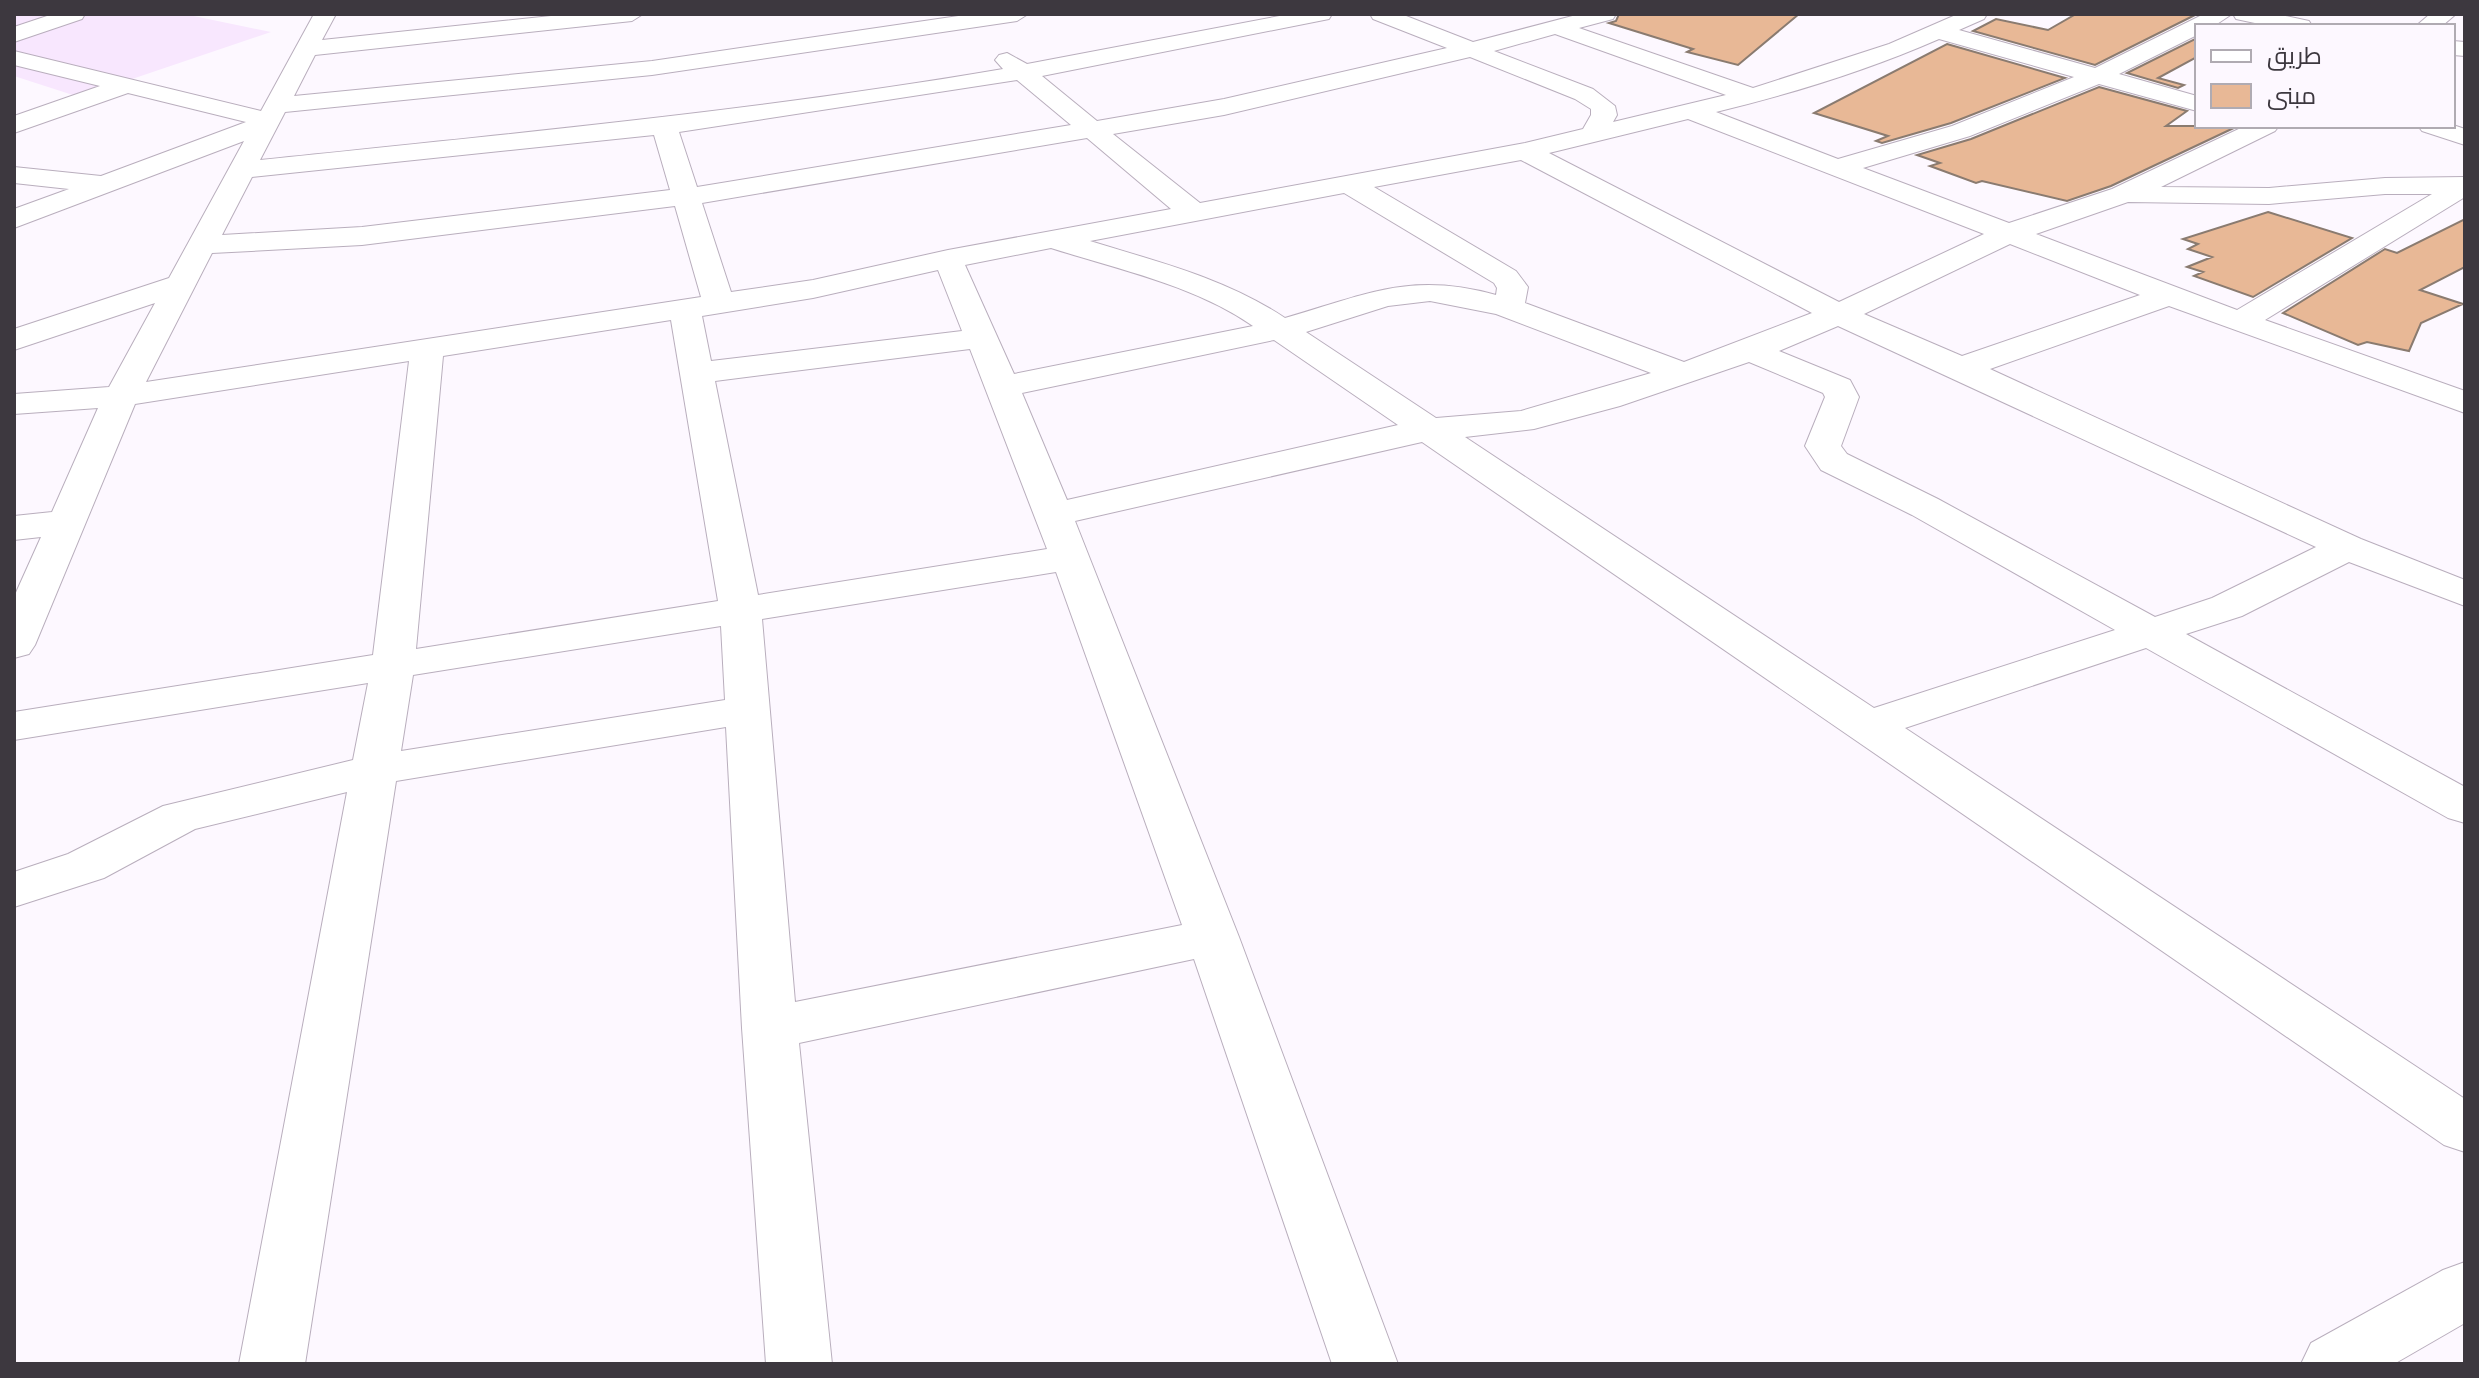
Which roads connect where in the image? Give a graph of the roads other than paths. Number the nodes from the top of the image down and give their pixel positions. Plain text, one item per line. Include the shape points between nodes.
1 (74, 14) edge
2 (632, 14) edge
3 (1017, 14) edge
4 (1321, 14) edge
5 (1381, 14) edge
6 (1605, 14) edge
7 (1976, 14) edge
8 (2221, 14) edge
9 (2244, 14) edge
10 (327, 15) edge
11 (1286, 17) edge
12 (957, 19) edge
13 (2201, 24) edge
14 (2292, 24) edge
15 (1556, 27) junction
16 (2195, 27) edge
17 (1941, 32) junction
18 (14, 35) edge
19 (307, 49) junction
20 (1472, 49) junction
21 (14, 58) edge
22 (640, 69) junction
23 (1022, 72) junction
24 (2095, 77) junction
25 (127, 85) junction
26 (1753, 96) junction
27 (862, 99) junction
28 (2195, 103) edge
29 (1692, 112) junction
30 (271, 116) junction
31 (880, 119) dead end
32 (14, 125) edge
33 (657, 127) junction
34 (2262, 128) edge
35 (2437, 128) edge
36 (1092, 130) junction
37 (1593, 134) junction
38 (2465, 137) edge
39 (899, 139) dead end
40 (14, 140) edge
41 (1525, 151) junction
42 (918, 160) junction
43 (1838, 167) junction
44 (242, 170) junction
45 (14, 175) edge
46 (46, 178) junction
47 (105, 185) junction
48 (1350, 185) junction
49 (2465, 185) edge
50 (2122, 195) junction
51 (686, 197) junction
52 (1194, 213) junction
53 (14, 219) edge
54 (2009, 233) junction
55 (1052, 239) junction
56 (202, 245) junction
57 (948, 259) junction
58 (181, 284) junction
59 (2172, 294) junction
60 (702, 306) junction
61 (1508, 309) junction
62 (1838, 314) junction
63 (2240, 322) junction
64 (1281, 328) junction
65 (982, 338) junction
66 (14, 340) edge
67 (427, 350) junction
68 (1750, 351) junction
69 (1961, 368) junction
70 (697, 373) junction
71 (1681, 373) junction
72 (2465, 382) edge
73 (2413, 385) junction
74 (1002, 387) junction
75 (121, 396) junction
76 (2465, 403) edge
77 (14, 404) edge
78 (1430, 429) junction
79 (67, 522) junction
80 (14, 528) edge
81 (1064, 535) junction
82 (2347, 547) junction
83 (2465, 594) edge
84 (741, 612) junction
85 (2146, 631) junction
86 (14, 645) edge
87 (393, 665) junction
88 (748, 710) junction
89 (1868, 725) junction
90 (14, 726) edge
91 (375, 770) junction
92 (2465, 807) edge
93 (14, 890) edge
94 (1213, 937) junction
95 (770, 1028) junction
96 (2442, 1100) edge
97 (2465, 1129) edge
98 (2465, 1290) edge
99 (272, 1364) edge
100 (799, 1364) edge
101 (1365, 1364) edge
102 (2334, 1364) edge

1 - 18 street
2 - 19 street
3 - 12 street
4 - 11 street
5 - 20 street
6 - 15 street
7 - 17 street
8 - 13 street
9 - 14 street
10 - 19 street
11 - 23 street via 1151,51
12 - 22 street
12 - 23 street
15 - 20 street
15 - 26 street
16 - 24 street
17 - 24 street
17 - 26 street
19 - 30 street
20 - 36 street via 1224,107
20 - 37 street via 1567,85 1603,106
21 - 25 street
22 - 30 street
22 - 33 street
23 - 27 street
23 - 36 street
24 - 28 street
24 - 43 street via 1961,131
25 - 30 street
25 - 32 street
26 - 29 street
27 - 31 street
27 - 33 street
29 - 37 street
29 - 43 street
30 - 44 street
30 - 47 street
33 - 44 street
33 - 51 street
34 - 50 street
35 - 38 street
36 - 42 street
36 - 52 street
37 - 41 street
39 - 42 street
40 - 46 street
41 - 48 street
41 - 62 street
42 - 51 street
43 - 54 street
44 - 56 street
45 - 46 street
46 - 47 street
47 - 53 street
48 - 52 street
48 - 61 street via 1505,277 1513,287
49 - 50 street via 2269,196
49 - 63 street
50 - 54 street
51 - 56 street via 362,236
51 - 60 street
52 - 55 street
54 - 59 street
54 - 62 street
55 - 57 street
55 - 64 street via 1196,283
56 - 58 street
57 - 60 street via 813,289
57 - 65 street
58 - 66 street
58 - 75 street
59 - 63 street
59 - 69 street
60 - 67 street
60 - 70 street
61 - 64 street via 1450,294 1399,295
61 - 71 street
62 - 68 street
62 - 69 street
63 - 73 street
64 - 74 street
64 - 78 street
65 - 70 street
65 - 74 street
67 - 75 street
67 - 87 street
68 - 71 street
68 - 85 street via 1838,387 1842,397 1823,446 1834,462
69 - 82 street
70 - 84 street
71 - 78 street via 1522,422
72 - 73 street
73 - 76 street
74 - 81 street
75 - 77 street
75 - 79 street
78 - 81 street
78 - 89 street
79 - 80 street
79 - 86 street
81 - 84 street
81 - 94 street
82 - 83 street
82 - 85 street via 2227,607
84 - 87 street
84 - 88 street
85 - 89 street
85 - 92 street
87 - 90 street
87 - 91 street
88 - 91 street
88 - 95 street
89 - 96 street
91 - 93 street via 180,817 86,866
91 - 99 street
94 - 95 street
94 - 101 street
95 - 100 street
96 - 97 street
98 - 102 street

